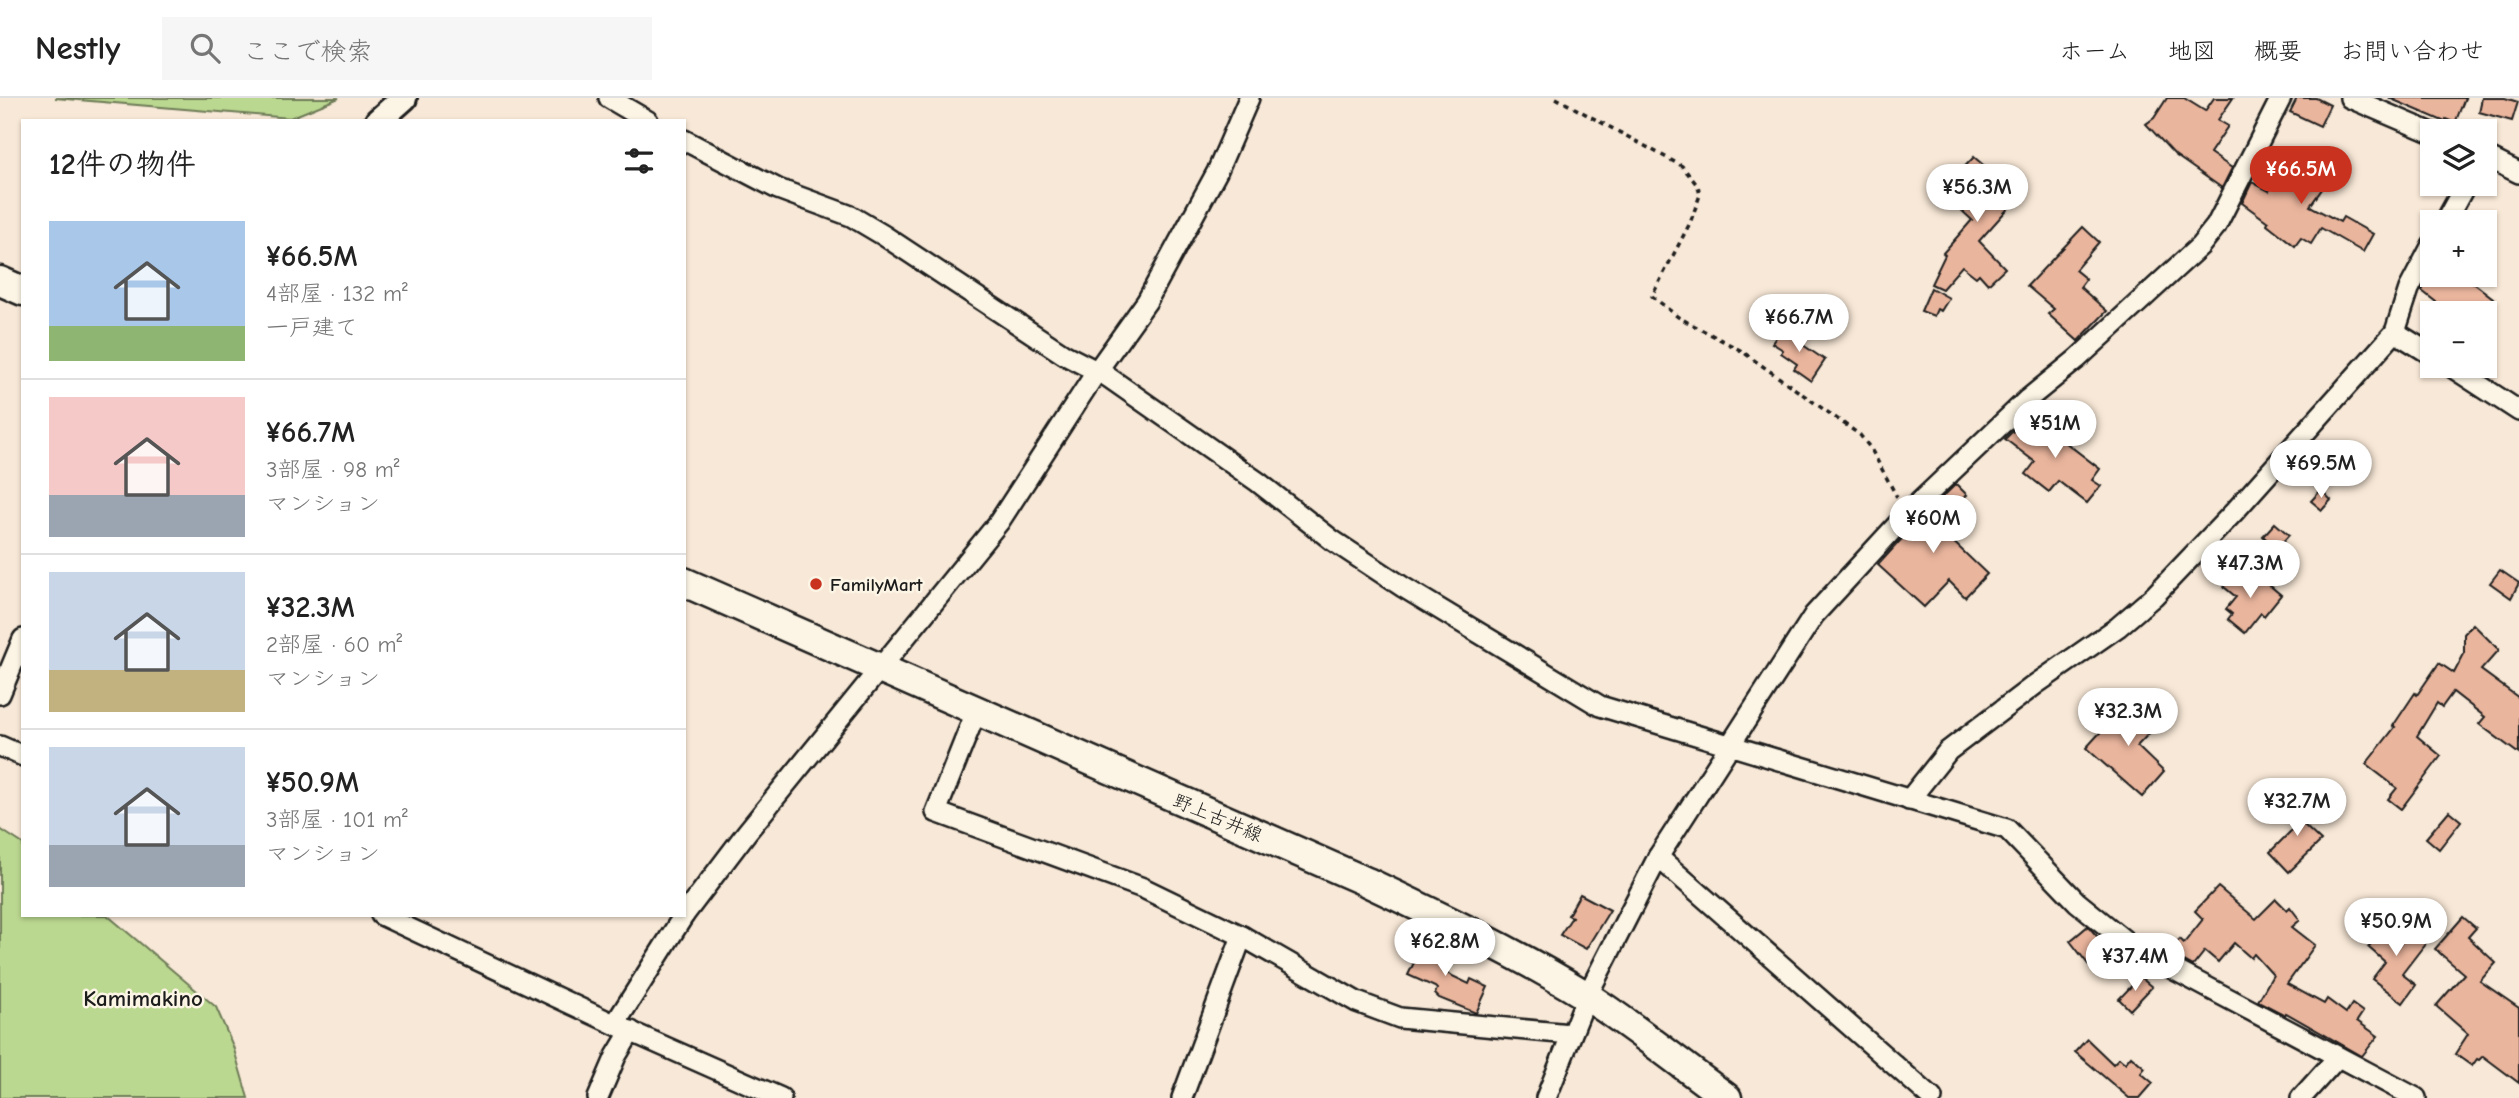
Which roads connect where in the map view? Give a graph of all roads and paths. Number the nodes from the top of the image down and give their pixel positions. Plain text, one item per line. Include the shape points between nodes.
1 (404, 98) edge
2 (609, 98) edge
3 (1249, 98) edge
4 (1556, 98) edge
5 (2281, 98) edge
6 (2350, 98) edge
7 (379, 119) edge
8 (645, 119) edge
9 (2420, 128) edge
10 (686, 141) edge
11 (2497, 162) edge
12 (2519, 173) edge
13 (2420, 268) edge
14 (0, 281) edge
15 (21, 289) edge
16 (2395, 331) junction
17 (2420, 347) edge
18 (1097, 371) junction
19 (2468, 378) edge
20 (2519, 411) edge
21 (1909, 512) junction
22 (686, 583) edge
23 (21, 644) edge
24 (880, 669) junction
25 (0, 694) edge
26 (976, 712) junction
27 (0, 746) edge
28 (1730, 746) junction
29 (21, 755) edge
30 (1909, 800) junction
31 (1658, 857) junction
32 (686, 912) edge
33 (385, 917) edge
34 (683, 917) edge
35 (1242, 936) junction
36 (1587, 996) junction
37 (623, 1028) junction
38 (1570, 1034) junction
39 (2337, 1058) junction
40 (598, 1098) edge
41 (781, 1098) edge
42 (1182, 1098) edge
43 (1546, 1098) edge
44 (1727, 1098) edge
45 (1932, 1098) edge
46 (2301, 1098) edge
47 (2416, 1098) edge

1 - 7 street
2 - 8 street
3 - 18 street via 1217,172 1147,301
4 - 21 path via 1682,166 1698,186 1700,195 1690,223 1652,296 1678,317 1740,350 1860,435
5 - 21 street via 2216,226 2200,246
6 - 9 street
10 - 18 street via 778,189 851,216 1065,355
11 - 12 street
13 - 16 street
14 - 15 main road
16 - 17 street
16 - 30 street via 2154,596 1948,751
18 - 24 street via 999,522
18 - 28 street via 1258,482 1332,540 1516,657 1600,706
19 - 20 street
21 - 28 street via 1814,614
22 - 24 main road, 野上古井線
23 - 25 street
24 - 26 main road, 野上古井線
24 - 32 street
26 - 35 street via 936,812 1143,888
26 - 36 main road, 野上古井線 via 1367,881
27 - 29 street
28 - 30 street
28 - 31 street
30 - 39 street via 2007,829 2077,902 2135,949
31 - 36 street
31 - 45 street
33 - 37 street
34 - 37 street
35 - 38 street via 1357,1002 1400,1018
35 - 42 street
36 - 38 street
36 - 44 main road, 野上古井線
37 - 40 street via 617,1056
37 - 41 street
38 - 43 street
39 - 46 street
39 - 47 street

